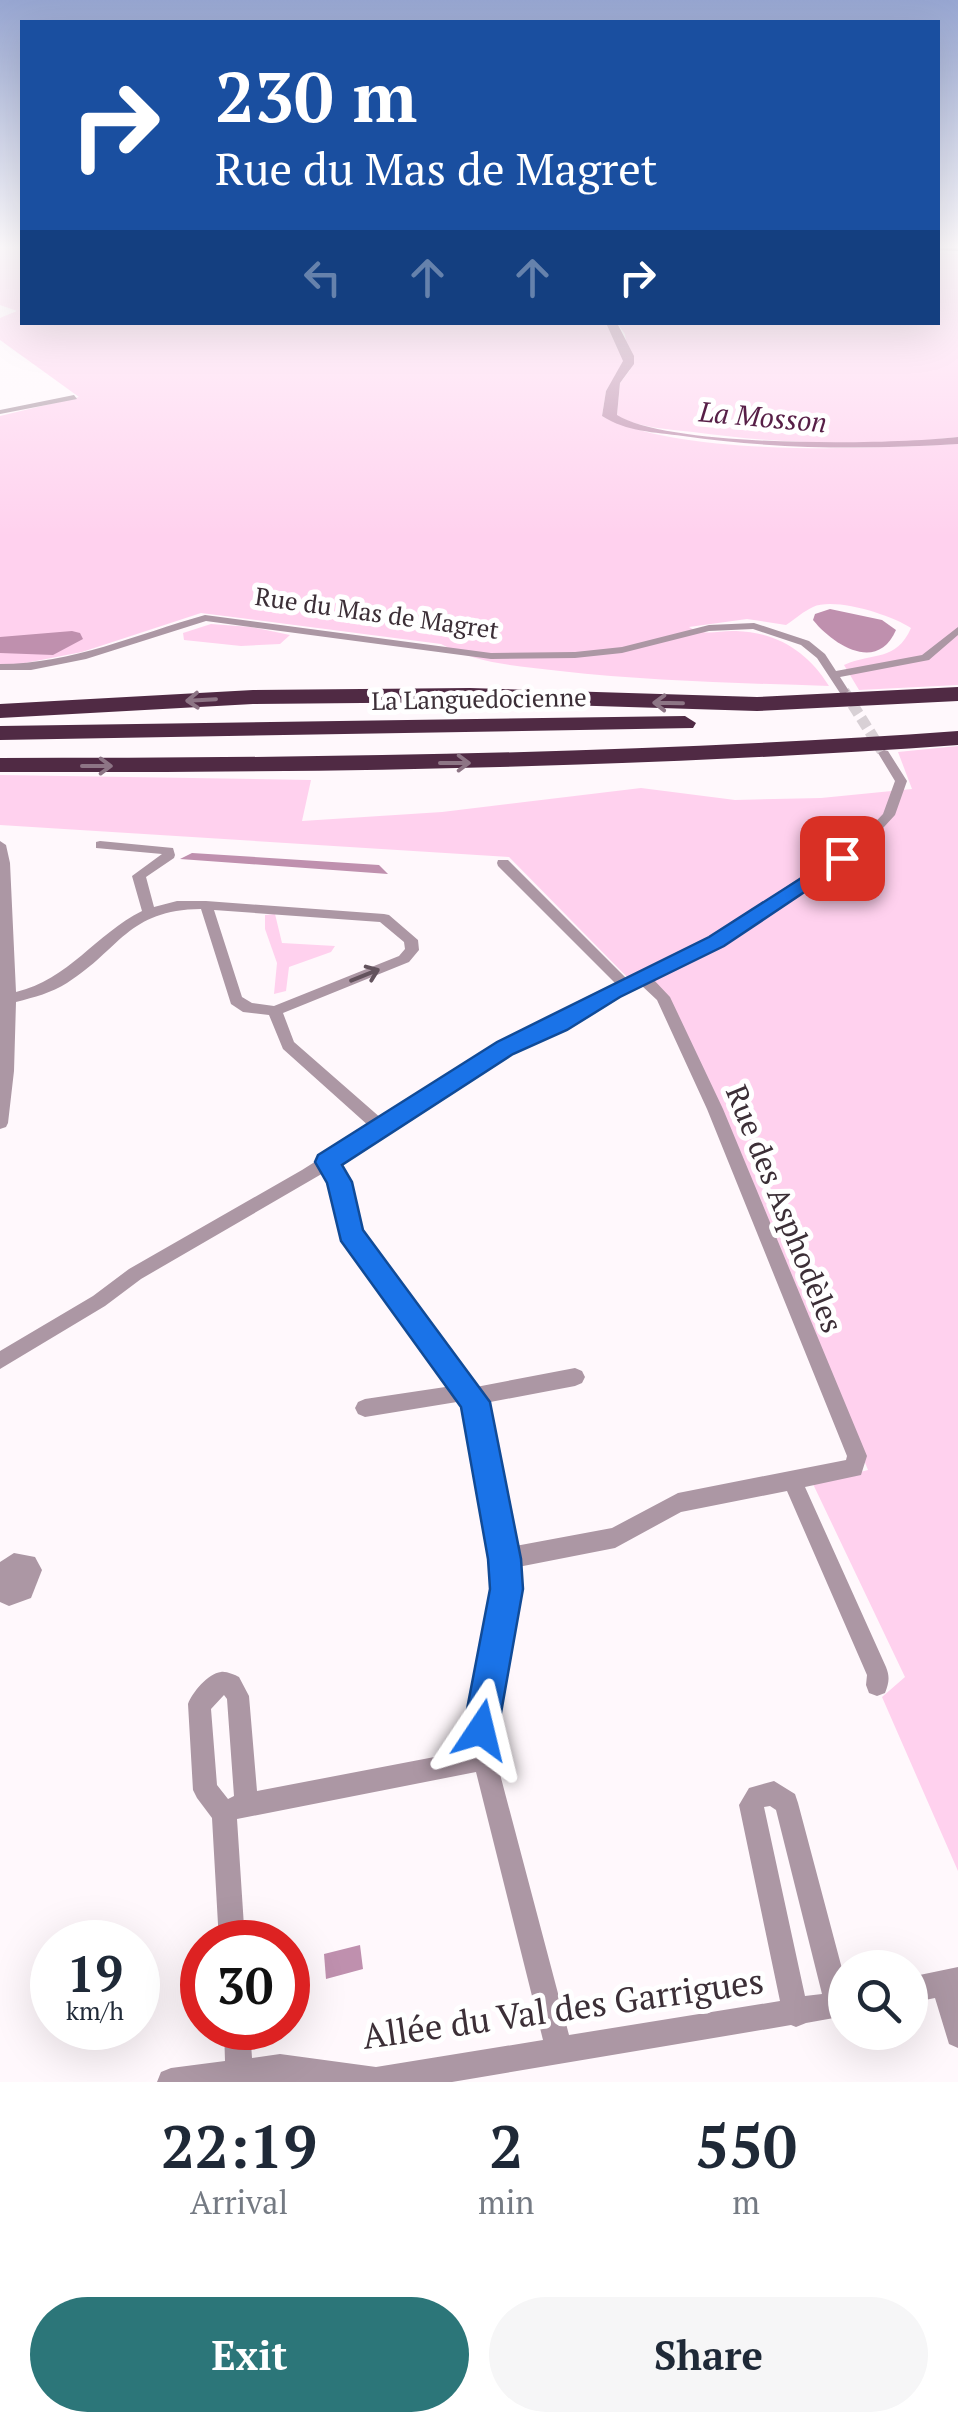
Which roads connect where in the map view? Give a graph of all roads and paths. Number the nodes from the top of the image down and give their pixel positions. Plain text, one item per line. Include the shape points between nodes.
1 (74, 397) dead end
2 (1, 410) edge
3 (958, 630) edge
4 (0, 667) edge
5 (834, 675) junction
6 (844, 691) tunnel mouth
7 (958, 694) edge
8 (958, 709) edge
9 (0, 712) edge
10 (958, 723) edge
11 (0, 732) edge
12 (958, 738) edge
13 (0, 746) edge
14 (884, 753) tunnel mouth
15 (0, 766) edge
16 (100, 845) dead end
17 (1, 850) edge
18 (503, 863) dead end
19 (206, 905) junction
20 (149, 912) junction
21 (4, 938) edge
22 (644, 978) junction
23 (626, 986) junction
24 (11, 998) junction
25 (275, 1011) junction
26 (0, 1123) edge
27 (382, 1129) junction
28 (327, 1162) junction
29 (0, 1361) edge
30 (575, 1377) dead end
31 (469, 1394) junction
32 (366, 1408) dead end
33 (792, 1480) junction
34 (504, 1559) junction
35 (877, 1686) dead end
36 (484, 1758) junction
37 (232, 1920) edge
38 (828, 1954) edge
39 (951, 1981) edge
40 (828, 2007) edge
41 (796, 2014) junction
42 (958, 2034) edge
43 (238, 2050) edge
44 (560, 2052) junction
45 (239, 2072) junction
46 (171, 2082) edge

1 - 2 street
3 - 5 street via 925,658
4 - 5 street, Rue du Mas de Magret via 86,656 205,618 491,656 605,652 709,628 754,626 805,643
5 - 6 street, Rue du Mas de Magret
7 -> 9 highway via 758,704 453,694 253,697
8 - 11 highway, La Languedocienne via 735,722
10 - 13 highway, La Languedocienne via 714,736
15 -> 12 highway via 512,763
14 - 22 street via 900,786 889,815 868,837 716,942
16 - 20 street via 168,851 139,876
17 - 21 street via 7,876
18 - 23 street
19 - 20 street via 172,904
19 - 25 street via 236,1000
25 -> 19 street via 404,960 411,940 384,918
20 - 24 street via 55,982
21 - 24 street
22 - 23 street
22 - 33 street, Rue des Asphodèles via 662,997 750,1191 857,1456 854,1468
23 - 27 street via 505,1048
24 - 26 street
25 - 27 street via 288,1044
27 - 28 street
28 - 29 street
28 - 31 street via 340,1182 351,1233
30 - 31 street
31 - 32 street
31 - 34 street
33 - 34 street via 678,1502 615,1538
33 - 35 street via 878,1675
34 - 36 street via 506,1589 481,1730
36 - 37 street via 235,1808
36 - 44 street
38 - 41 street via 786,1803 774,1793 757,1796 751,1805
39 - 42 street
40 - 41 street, Allée du Val des Garrigues
41 - 44 street, Allée du Val des Garrigues
43 - 45 street
44 - 45 street, Allée du Val des Garrigues via 376,2081 280,2068
45 - 46 street, Allée du Val des Garrigues

